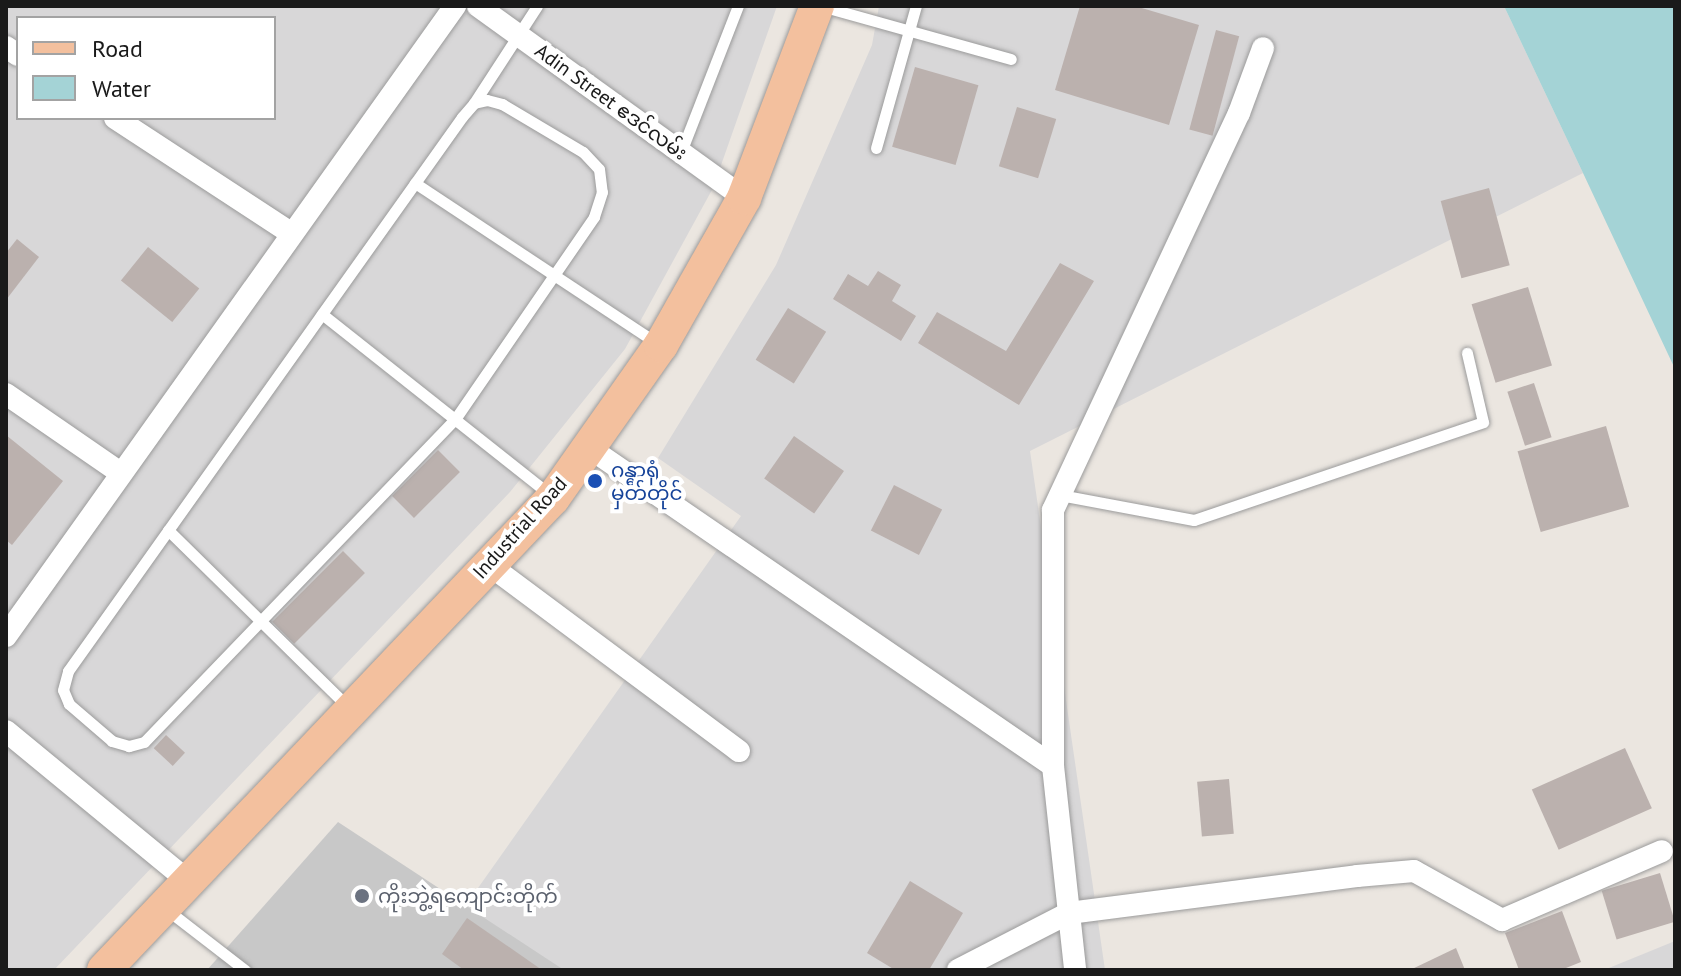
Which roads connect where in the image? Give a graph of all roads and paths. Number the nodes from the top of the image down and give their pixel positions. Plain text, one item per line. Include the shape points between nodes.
1 (455, 6) edge
2 (478, 6) edge
3 (537, 6) edge
4 (738, 6) edge
5 (818, 6) edge
6 (916, 6) edge
7 (911, 29) junction
8 (517, 34) junction
9 (1263, 48) dead end
10 (1011, 59) dead end
11 (474, 103) junction
12 (118, 120) edge
13 (876, 148) dead end
14 (681, 152) junction
15 (415, 183) junction
16 (744, 198) junction
17 (291, 233) junction
18 (555, 276) junction
19 (322, 314) junction
20 (661, 345) junction
21 (1467, 353) dead end
22 (6, 394) edge
23 (455, 419) junction
24 (588, 447) junction
25 (119, 472) junction
26 (1060, 495) junction
27 (553, 498) junction
28 (168, 530) junction
29 (488, 564) junction
30 (260, 622) junction
31 (6, 636) edge
32 (349, 708) junction
33 (6, 731) edge
34 (739, 751) dead end
35 (1053, 766) junction
36 (1662, 851) dead end
37 (187, 880) junction
38 (163, 906) junction
39 (1069, 913) junction
40 (104, 970) edge
41 (245, 970) edge
42 (958, 970) edge
43 (1075, 970) edge

1 - 17 street
2 - 8 street, Adin Street ဧဒင်လမ်း
3 - 8 lane
4 - 14 lane
5 - 7 lane
5 - 16 main road, Industrial Road
6 - 7 lane
7 - 10 lane
7 - 13 lane
8 - 11 lane
8 - 14 street, Adin Street ဧဒင်လမ်း
9 - 26 street via 1239,113
11 - 15 lane
11 - 18 lane via 502,104 583,152 599,169 602,192 594,217
12 - 17 street
14 - 16 street, Adin Street ဧဒင်လမ်း
15 - 18 lane
15 - 19 lane
16 - 20 main road, Industrial Road
17 - 25 street
18 - 20 lane
18 - 23 lane
19 - 23 lane
19 - 28 lane
20 - 24 main road, Industrial Road
21 - 26 lane via 1483,422 1194,520
22 - 25 street
23 - 27 lane
23 - 30 lane
24 - 27 main road, Industrial Road
24 - 35 street
25 - 31 street
26 - 35 street via 1053,510
27 - 29 main road, Industrial Road
28 - 30 lane
28 - 30 lane via 68,671 63,690 69,704 112,741 129,746 144,742
29 - 32 main road, Industrial Road
29 - 34 street
30 - 32 lane
32 - 37 main road, Industrial Road
33 - 37 street
35 - 39 street
36 - 39 street via 1502,920 1414,871
37 - 38 main road, Industrial Road
38 - 40 main road, Industrial Road
38 - 41 lane
39 - 42 street
39 - 43 street

